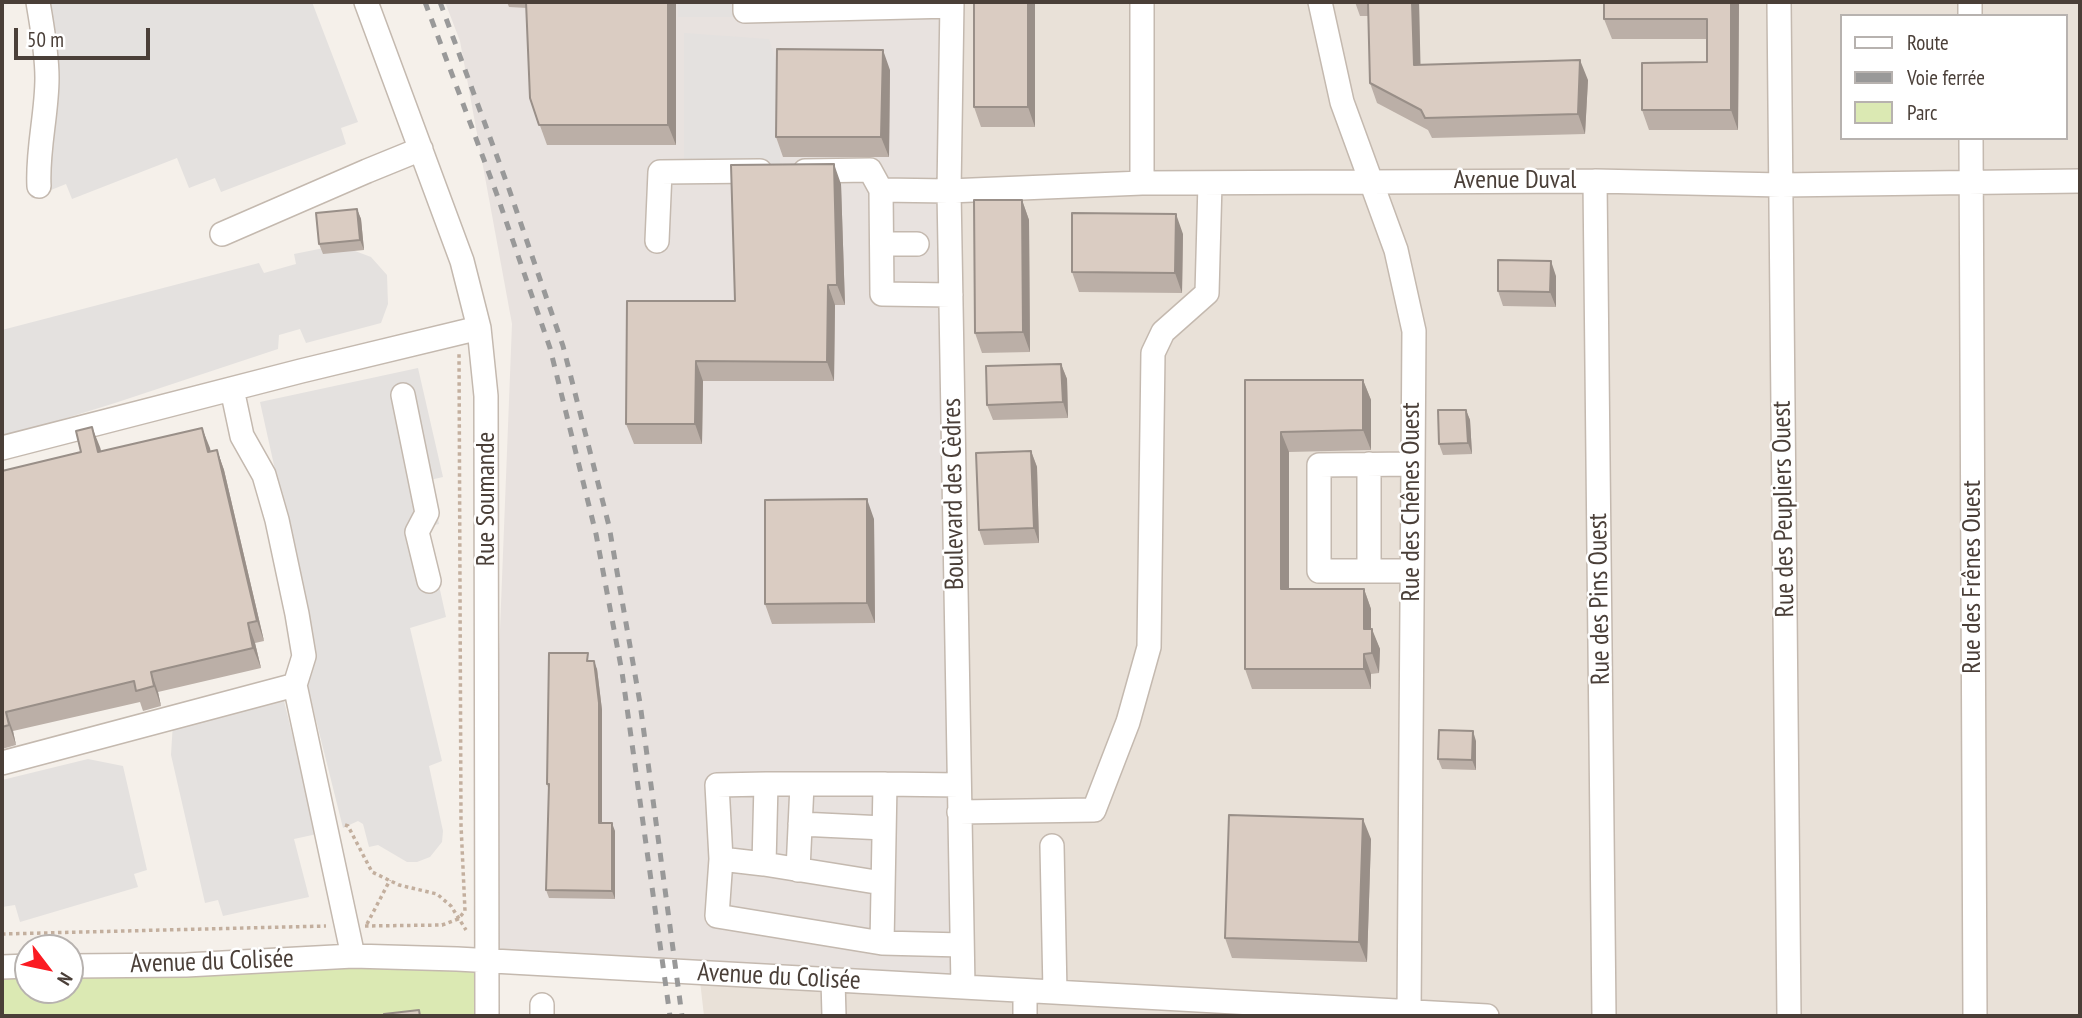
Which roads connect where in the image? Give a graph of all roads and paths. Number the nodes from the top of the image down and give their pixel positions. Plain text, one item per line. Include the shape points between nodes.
1 (38, 2) edge
2 (366, 2) edge
3 (745, 2) edge
4 (1142, 2) edge
5 (1320, 2) edge
6 (1779, 2) edge
7 (952, 4) edge
8 (1971, 140) edge
9 (421, 149) junction
10 (1370, 181) junction
11 (1595, 181) junction
12 (2080, 181) edge
13 (1142, 183) junction
14 (1210, 183) junction
15 (1971, 183) junction
16 (1781, 185) junction
17 (39, 186) dead end
18 (881, 190) junction
19 (949, 191) junction
20 (222, 234) dead end
21 (657, 241) dead end
22 (882, 244) junction
23 (917, 244) dead end
24 (951, 295) junction
25 (469, 330) junction
26 (232, 389) junction
27 (403, 395) dead end
28 (2, 448) edge
29 (1369, 464) junction
30 (1413, 464) junction
31 (1412, 570) junction
32 (1369, 571) junction
33 (429, 581) dead end
34 (295, 685) junction
35 (2, 763) edge
36 (884, 783) junction
37 (766, 784) junction
38 (802, 785) junction
39 (959, 785) junction
40 (959, 812) junction
41 (324, 820) junction
42 (800, 824) junction
43 (884, 828) junction
44 (1052, 846) dead end
45 (721, 859) junction
46 (764, 864) junction
47 (798, 870) junction
48 (390, 880) junction
49 (882, 883) junction
50 (458, 919) junction
51 (356, 925) junction
52 (2, 934) edge
53 (881, 943) junction
54 (961, 945) junction
55 (353, 956) junction
56 (487, 961) junction
57 (84, 966) edge
58 (833, 980) junction
59 (963, 987) junction
60 (1025, 990) junction
61 (1055, 992) junction
62 (1216, 1009) edge
63 (1409, 1014) edge
64 (487, 1016) edge
65 (834, 1016) edge
66 (1025, 1016) edge
67 (1487, 1016) edge
68 (1604, 1016) edge
69 (1789, 1016) edge
70 (1975, 1016) edge

1 - 17 street via 47,79
2 - 9 street, Rue Soumande
3 - 7 street via 746,10
4 - 13 street
5 - 10 street, Rue des Chênes Ouest via 1342,102
6 - 16 street, Rue des Peupliers Ouest
7 - 19 street, Boulevard des Cèdres
8 - 15 street, Rue des Frênes Ouest
9 - 20 street
9 - 25 street, Rue Soumande via 462,261
10 - 11 street, Avenue Duval
10 - 14 street, Avenue Duval
10 - 30 street, Rue des Chênes Ouest via 1396,250 1414,331
11 - 16 street, Avenue Duval
11 - 68 street, Rue des Pins Ouest
12 - 15 street, Avenue Duval
13 - 14 street, Avenue Duval
13 - 19 street, Avenue Duval
14 - 40 street via 1207,293 1163,332 1153,353 1149,647 1128,722 1098,800 1094,810
15 - 16 street, Avenue Duval
15 - 70 street, Rue des Frênes Ouest
16 - 69 street, Rue des Peupliers Ouest
18 - 19 street, Avenue Duval
18 - 21 street via 870,170 660,172
18 - 22 street
19 - 24 street, Boulevard des Cèdres
22 - 23 street
22 - 24 street via 882,294
24 - 39 street, Boulevard des Cèdres
25 - 26 street
25 - 50 path via 461,825 465,911
25 - 56 street, Rue Soumande via 486,396
26 - 28 street
26 - 34 street via 242,436 264,475 277,520 304,656
27 - 33 street via 428,513 417,532
29 - 30 street
29 - 32 street
29 - 32 street via 1319,464 1319,572
30 - 31 street, Rue des Chênes Ouest
31 - 32 street
31 - 63 street, Rue des Chênes Ouest
34 - 35 street
34 - 41 street
36 - 38 street
36 - 39 street
36 - 43 street
37 - 38 street
37 - 45 street via 717,785
37 - 46 street
38 - 42 street
39 - 40 street, Boulevard des Cèdres
40 - 54 street, Boulevard des Cèdres
41 - 48 path via 348,826 372,872
41 - 51 street
42 - 43 street
42 - 47 street
43 - 49 street
44 - 61 street
45 - 46 street
45 - 53 street via 717,916
46 - 47 street
47 - 49 street
48 - 50 path via 437,894 451,905
48 - 51 path
49 - 53 street
50 - 51 path via 442,925
51 - 52 path
51 - 55 street
53 - 54 street
54 - 59 street, Boulevard des Cèdres
55 - 56 street, Avenue du Colisée
55 - 57 street, Avenue du Colisée
56 - 58 street, Avenue du Colisée
56 - 64 street, Rue Soumande
58 - 59 street, Avenue du Colisée
58 - 65 street
59 - 60 street, Avenue du Colisée
60 - 61 street, Avenue du Colisée
60 - 66 street
61 - 62 street, Avenue du Colisée
62 - 63 street, Avenue du Colisée
63 - 67 street, Avenue du Colisée

